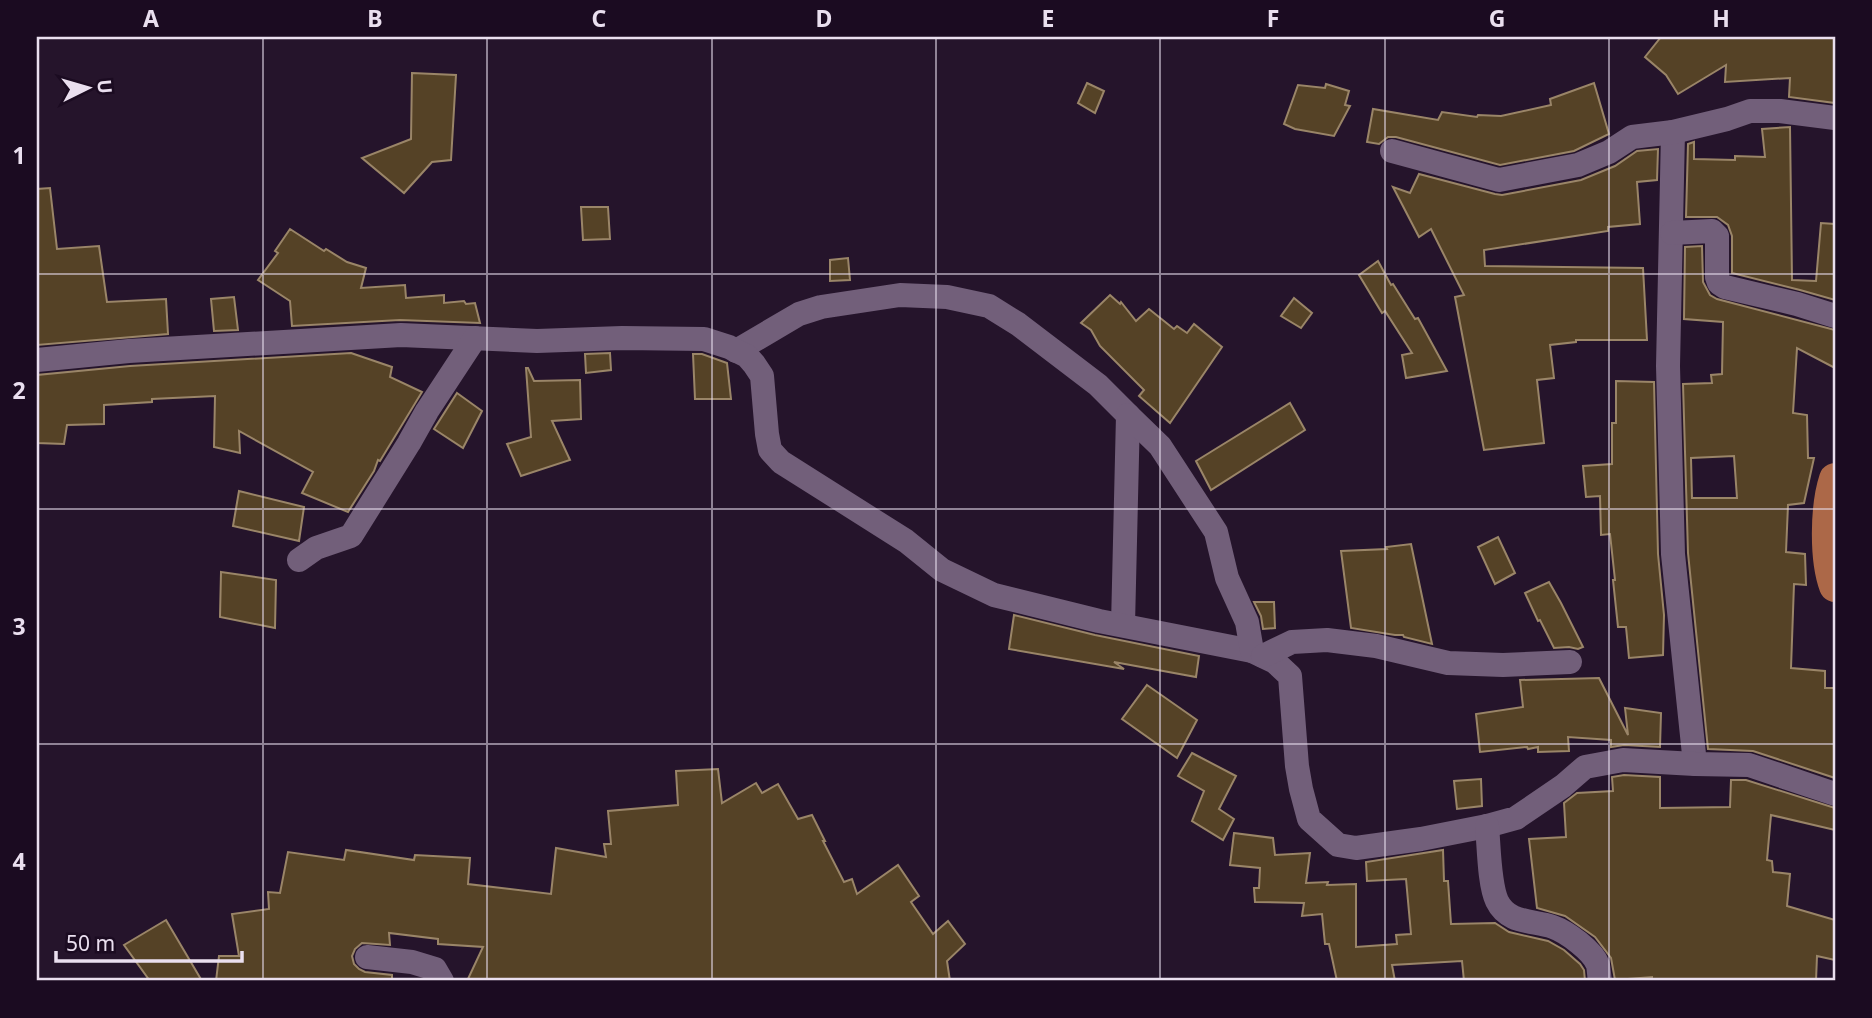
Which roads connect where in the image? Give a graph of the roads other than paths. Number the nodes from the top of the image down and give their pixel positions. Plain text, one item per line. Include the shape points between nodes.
1 (1835, 118) edge
2 (1673, 132) junction
3 (1392, 151) dead end
4 (1672, 233) junction
5 (1835, 316) edge
6 (475, 338) junction
7 (736, 351) junction
8 (37, 360) edge
9 (1128, 415) junction
10 (1835, 479) edge
11 (299, 559) dead end
12 (1835, 586) edge
13 (1123, 625) junction
14 (1258, 653) junction
15 (1570, 662) dead end
16 (1695, 764) junction
17 (1835, 794) edge
18 (1487, 826) junction
19 (367, 957) dead end
20 (442, 981) edge
21 (1600, 981) edge

1 - 2 street via 1750,111
2 - 3 street via 1632,137 1578,165 1499,180
2 - 4 street
4 - 5 street via 1715,233 1717,277 1725,287
4 - 16 street via 1668,366 1673,554
6 - 7 street via 704,339
6 - 8 street via 401,335
6 - 11 street via 351,536
7 - 9 street via 799,314 821,307 900,295 947,297 989,306 1018,324 1098,385
7 - 13 street via 747,356 762,376 767,434 780,461 906,541 942,570 1007,598
9 - 13 street
9 - 14 street via 1160,446 1216,532 1227,578
10 - 12 main road via 1828,518
13 - 14 street
14 - 15 street via 1292,642 1327,640 1448,663
14 - 18 street via 1290,676 1297,766 1309,819 1338,845 1356,848
16 - 17 street via 1749,765
16 - 18 street via 1623,760 1585,767 1516,818
18 - 21 street via 1494,890 1503,910 1515,919 1554,928 1572,938 1598,965
19 - 20 street via 412,962 435,970

